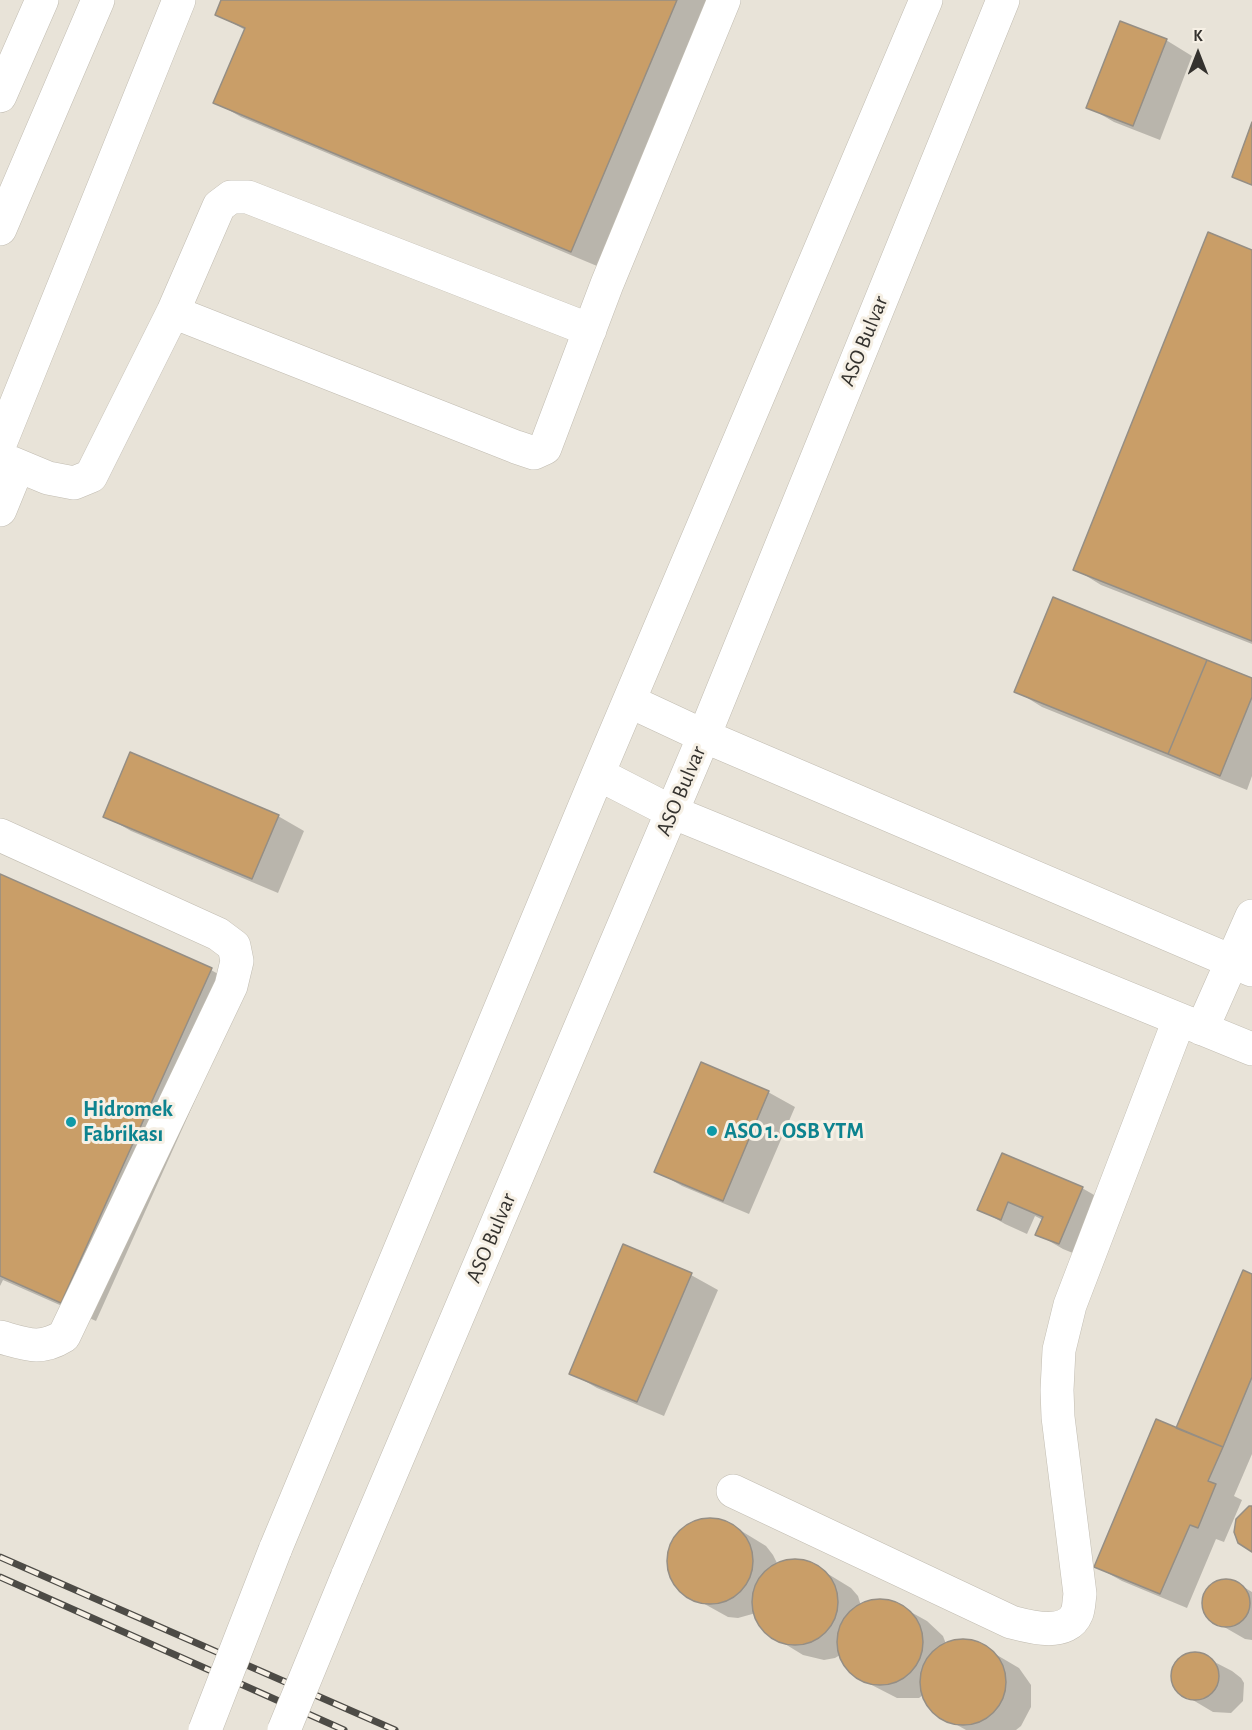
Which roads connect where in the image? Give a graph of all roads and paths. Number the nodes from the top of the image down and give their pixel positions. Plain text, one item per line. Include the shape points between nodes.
1 (42, 0) edge
2 (98, 0) edge
3 (179, 0) edge
4 (724, 0) edge
5 (926, 0) edge
6 (1003, 0) edge
7 (0, 96) edge
8 (0, 229) edge
9 (173, 312) junction
10 (590, 330) junction
11 (6, 456) edge
12 (0, 510) edge
13 (629, 701) junction
14 (704, 736) junction
15 (598, 774) junction
16 (672, 812) junction
17 (0, 835) edge
18 (1252, 916) edge
19 (1242, 966) edge
20 (1190, 1024) junction
21 (1252, 1049) edge
22 (0, 1337) edge
23 (733, 1491) dead end
24 (205, 1730) edge
25 (284, 1730) edge

1 - 7 street
2 - 8 street
3 - 11 street
4 - 10 street
5 - 13 street
6 - 14 street, ASO Bulvar
9 - 10 street via 219,206 231,197 248,197
9 - 10 street via 534,453 545,448
9 - 11 street via 90,476 74,483 48,478
11 - 12 street
13 - 14 street
13 - 15 street
14 - 16 street, ASO Bulvar
14 - 19 street
15 - 16 street
15 - 24 street, bridge via 275,1550
16 - 20 street
16 - 25 street, ASO Bulvar, bridge
17 - 22 street via 218,934 234,946 237,961 231,986 64,1336 51,1344 32,1345
18 - 19 street
19 - 20 street
20 - 21 street
20 - 23 street via 1070,1305 1059,1350 1058,1417 1080,1594 1076,1615 1056,1628 1038,1629 1011,1622

